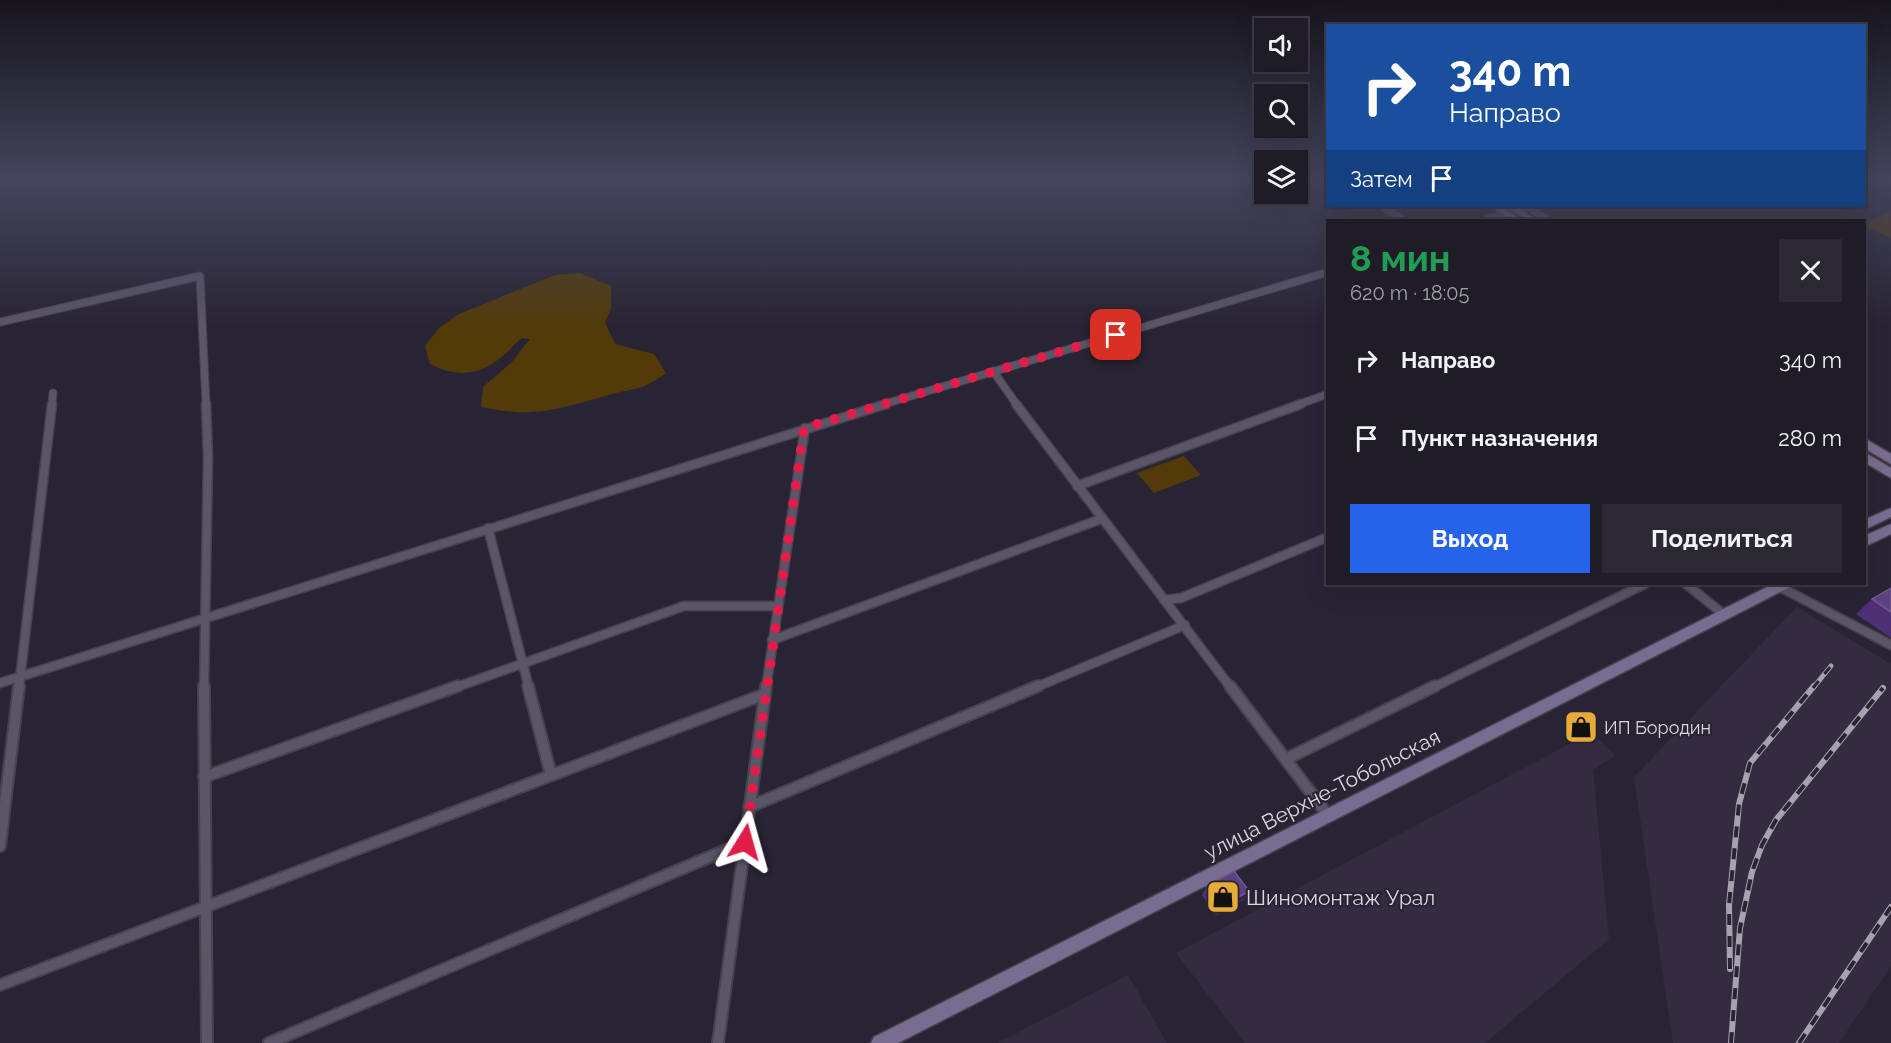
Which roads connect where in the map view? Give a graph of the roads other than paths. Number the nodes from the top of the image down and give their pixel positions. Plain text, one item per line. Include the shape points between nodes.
1 (1324, 273) edge
2 (0, 322) edge
3 (993, 371) junction
4 (53, 393) dead end
5 (1326, 395) edge
6 (804, 428) junction
7 (1866, 446) edge
8 (1891, 460) edge
9 (1891, 474) edge
10 (1077, 486) junction
11 (1891, 512) edge
12 (1101, 519) junction
13 (1866, 525) edge
14 (488, 528) junction
15 (1891, 529) edge
16 (1326, 538) edge
17 (1866, 541) edge
18 (1643, 585) edge
19 (1687, 585) edge
20 (1781, 585) edge
21 (1164, 600) junction
22 (777, 606) junction
23 (1722, 613) junction
24 (203, 619) junction
25 (1185, 625) junction
26 (772, 640) junction
27 (1891, 645) edge
28 (520, 663) junction
29 (20, 677) junction
30 (0, 683) edge
31 (765, 694) junction
32 (1286, 759) junction
33 (551, 775) junction
34 (204, 777) junction
35 (750, 807) junction
36 (1327, 814) junction
37 (745, 842) junction
38 (0, 846) edge
39 (206, 907) junction
40 (0, 985) edge
41 (207, 1043) edge
42 (269, 1043) edge
43 (718, 1043) edge
44 (880, 1043) edge

1 - 3 street
2 - 24 street via 200,276 208,458
3 - 6 street
3 - 10 street
4 - 29 street
5 - 10 street
6 - 14 street
6 - 22 street
7 - 8 street
7 - 9 street
10 - 12 street
11 - 13 street
12 - 21 street
12 - 26 street
14 - 24 street
14 - 28 street
15 - 17 street
16 - 21 street via 1181,598
18 - 32 street
19 - 23 street
20 - 23 street, улица Верхне-Тобольская
20 - 27 street
21 - 25 street
22 - 26 street
22 - 28 street via 684,606
23 - 36 street, улица Верхне-Тобольская
24 - 29 street
24 - 34 street
25 - 32 street
25 - 35 street
26 - 31 street
28 - 33 street
28 - 34 street
29 - 30 street
29 - 38 street
31 - 33 street
31 - 35 street
32 - 36 street
33 - 39 street
34 - 39 street
35 - 37 street
36 - 44 street, улица Верхне-Тобольская
37 - 42 street
37 - 43 street
39 - 40 street
39 - 41 street

